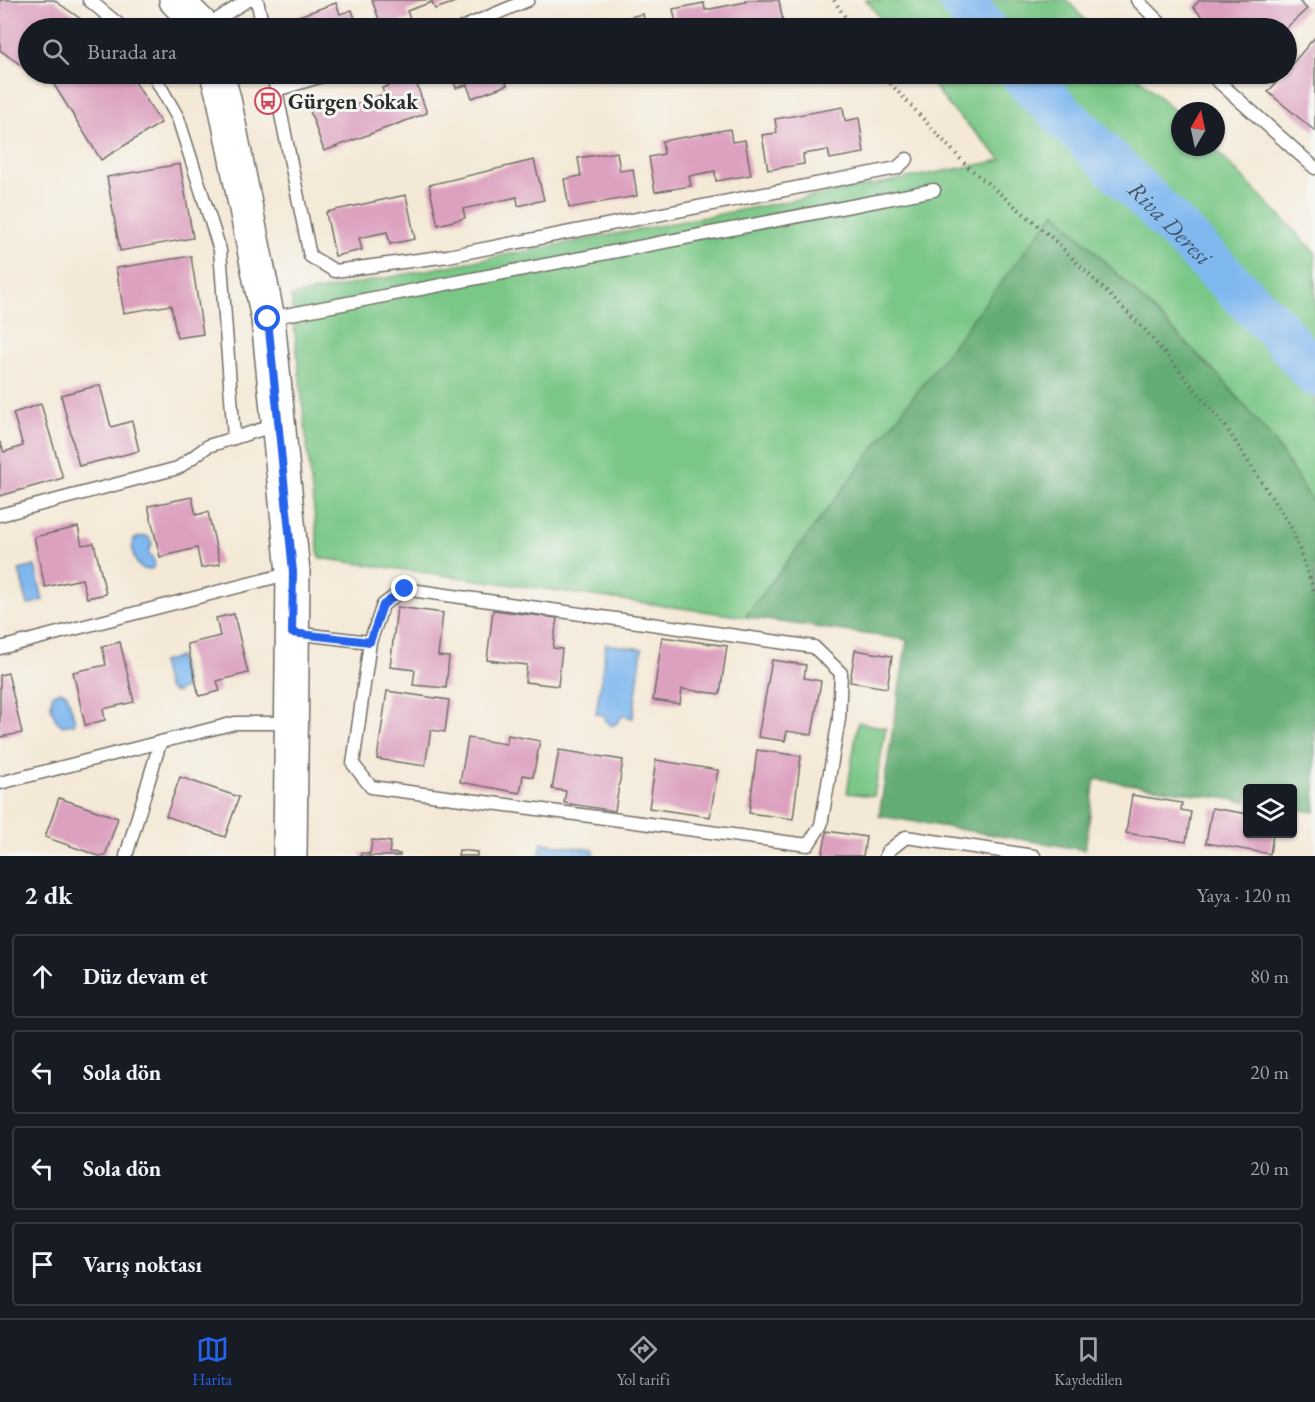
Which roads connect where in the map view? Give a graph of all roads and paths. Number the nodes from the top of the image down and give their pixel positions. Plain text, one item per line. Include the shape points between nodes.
1 (89, 0) edge
2 (176, 0) edge
3 (248, 0) edge
4 (257, 0) edge
5 (528, 0) edge
6 (834, 0) edge
7 (1137, 0) edge
8 (111, 18) edge
9 (194, 18) edge
10 (220, 18) edge
11 (261, 18) edge
12 (486, 18) edge
13 (846, 18) edge
14 (1155, 18) edge
15 (159, 84) edge
16 (220, 84) edge
17 (275, 84) edge
18 (296, 84) edge
19 (891, 84) edge
20 (1221, 84) edge
21 (276, 90) junction
22 (907, 159) dead end
23 (1315, 168) edge
24 (934, 190) dead end
25 (268, 319) junction
26 (280, 424) junction
27 (234, 438) junction
28 (0, 515) edge
29 (293, 572) junction
30 (1315, 593) edge
31 (292, 633) junction
32 (370, 642) junction
33 (0, 648) edge
34 (290, 723) junction
35 (160, 743) junction
36 (0, 783) edge
37 (126, 856) edge
38 (290, 856) edge
39 (886, 856) edge
40 (1034, 856) edge

1 - 8 lane
2 - 9 street
3 - 10 lane
4 - 11 lane
5 - 12 lane
6 - 13 path
7 - 14 lane
15 - 27 lane via 178,118 220,250
16 - 25 street
17 - 21 lane
18 - 21 lane
19 - 30 path via 967,166 1048,234 1145,330 1217,415 1292,529
20 - 23 lane
21 - 22 lane via 310,256 335,271 448,256 885,171 897,168
24 - 25 lane
25 - 26 street
26 - 27 lane
26 - 29 street
27 - 28 lane via 208,446 178,468
29 - 31 street
29 - 33 lane
31 - 32 lane
31 - 34 street
32 - 32 lane via 383,605 405,589 814,647 841,673 839,719 821,825 808,845 371,787 352,764
34 - 35 lane via 235,723
34 - 38 street
35 - 36 lane
35 - 37 lane
39 - 40 lane via 906,837

